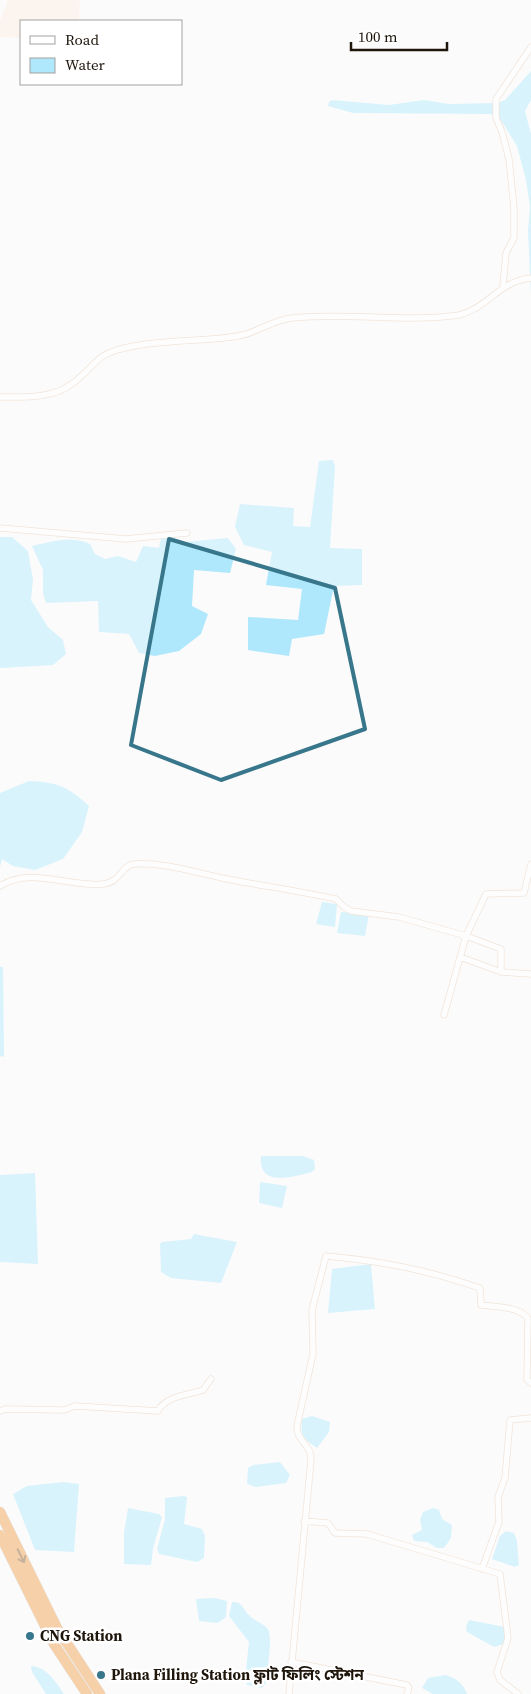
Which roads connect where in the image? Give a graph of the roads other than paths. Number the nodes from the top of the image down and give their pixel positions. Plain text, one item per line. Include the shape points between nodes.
1 (531, 47) edge
2 (529, 278) edge
3 (504, 286) junction
4 (0, 397) edge
5 (0, 528) edge
6 (187, 532) dead end
7 (531, 864) edge
8 (0, 886) edge
9 (466, 936) junction
10 (460, 957) junction
11 (501, 972) junction
12 (531, 974) edge
13 (444, 1015) dead end
14 (523, 1313) junction
15 (531, 1313) edge
16 (211, 1378) dead end
17 (531, 1383) edge
18 (0, 1411) edge
19 (531, 1418) edge
20 (0, 1512) edge
21 (304, 1521) junction
22 (0, 1536) edge
23 (482, 1569) junction
24 (292, 1662) junction
25 (87, 1694) edge
26 (100, 1694) edge
27 (289, 1694) edge
28 (407, 1694) edge
29 (518, 1694) edge

1 - 3 street via 496,99 496,118 509,159 514,208 514,238 506,253
2 - 3 street
3 - 4 street via 481,306 459,316 290,318 248,334 218,340 170,341 130,347 104,354 73,384 60,391 38,396
5 - 6 street via 126,539
7 - 9 street via 524,893 486,894
8 - 9 street via 15,879 31,878 105,884 120,878 131,864 162,865 336,899 352,911 399,918
9 - 10 street
9 - 11 street via 500,949
10 - 11 street
10 - 13 street
11 - 12 street
14 - 15 street
14 - 17 street via 528,1318 527,1380
14 - 21 street via 481,1305 480,1288 439,1274 385,1262 326,1256 312,1310 313,1354 296,1426 298,1438 311,1454
16 - 18 street via 203,1390 170,1399 158,1410 75,1406 64,1410 5,1408
19 - 23 street via 510,1420 505,1478 498,1497 499,1522
20 -> 26 highway via 57,1628
21 - 23 street via 328,1523 335,1532 367,1534
21 - 24 street
22 - 25 highway via 54,1644
23 - 29 street via 500,1574 508,1638 497,1672 500,1680
24 - 27 street
24 - 28 street via 407,1685

